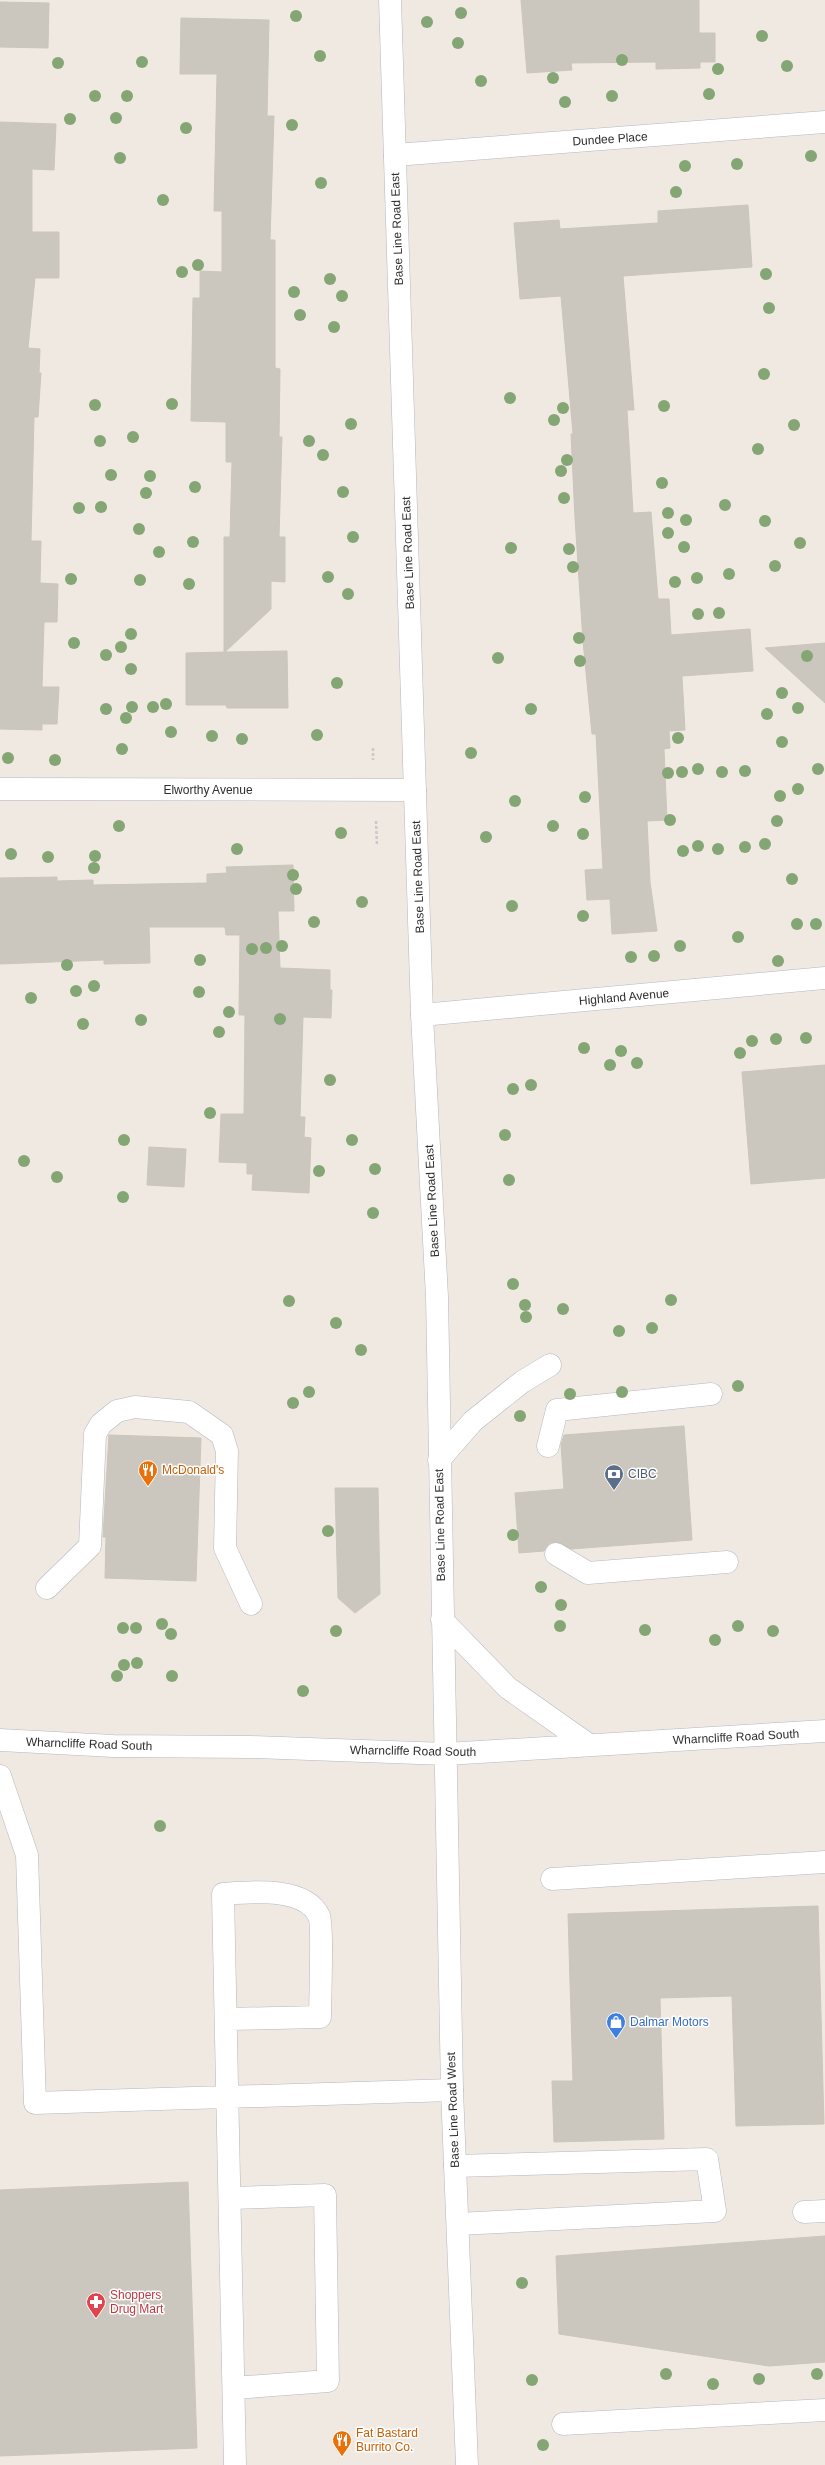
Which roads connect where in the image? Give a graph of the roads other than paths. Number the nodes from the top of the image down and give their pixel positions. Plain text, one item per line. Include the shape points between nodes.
1 (390, 0) edge
2 (825, 122) edge
3 (395, 155) junction
4 (0, 789) edge
5 (416, 790) junction
6 (825, 978) edge
7 (422, 1015) junction
8 (550, 1365) dead end
9 (711, 1394) dead end
10 (548, 1446) dead end
11 (439, 1460) junction
12 (556, 1554) dead end
13 (727, 1562) dead end
14 (46, 1588) dead end
15 (251, 1604) dead end
16 (442, 1620) junction
17 (825, 1732) edge
18 (0, 1740) edge
19 (589, 1745) junction
20 (446, 1754) junction
21 (0, 1776) edge
22 (825, 1862) edge
23 (552, 1879) dead end
24 (227, 2019) junction
25 (452, 2090) junction
26 (229, 2097) junction
27 (455, 2166) junction
28 (230, 2198) junction
29 (825, 2211) edge
30 (804, 2212) dead end
31 (458, 2224) junction
32 (234, 2388) junction
33 (825, 2410) edge
34 (563, 2424) dead end
35 (235, 2465) edge
36 (467, 2465) edge

1 - 3 street, Base Line Road East
2 - 3 street, Dundee Place
3 - 5 street, Base Line Road East
4 - 5 street, Elworthy Avenue
5 - 7 street, Base Line Road East
6 - 7 street, Highland Avenue
7 - 11 street, Base Line Road East via 436,1298
8 - 11 street via 522,1382 473,1421
9 - 10 street via 557,1410
11 - 16 street, Base Line Road East
12 - 13 street via 588,1573
14 - 15 street via 90,1546 95,1434 101,1424 118,1411 135,1408 189,1412 222,1435 227,1451 225,1548
16 - 19 street via 508,1688
16 - 20 street, Base Line Road East
17 - 19 street, Wharncliffe Road South
18 - 20 street, Wharncliffe Road South via 113,1746 251,1747
19 - 20 street, Wharncliffe Road South
20 - 25 street, Base Line Road West
21 - 26 street via 27,1855 35,2103
22 - 23 street
24 - 24 street via 223,1894 265,1891 307,1902 319,1917 320,2018
24 - 26 street
25 - 26 street
25 - 27 street, Base Line Road West
26 - 28 street
27 - 31 street, Base Line Road West
27 - 31 street via 707,2159 715,2211
28 - 32 street
28 - 32 street via 325,2194 328,2381
29 - 30 street
31 - 36 street, Base Line Road West
32 - 35 street
33 - 34 street

